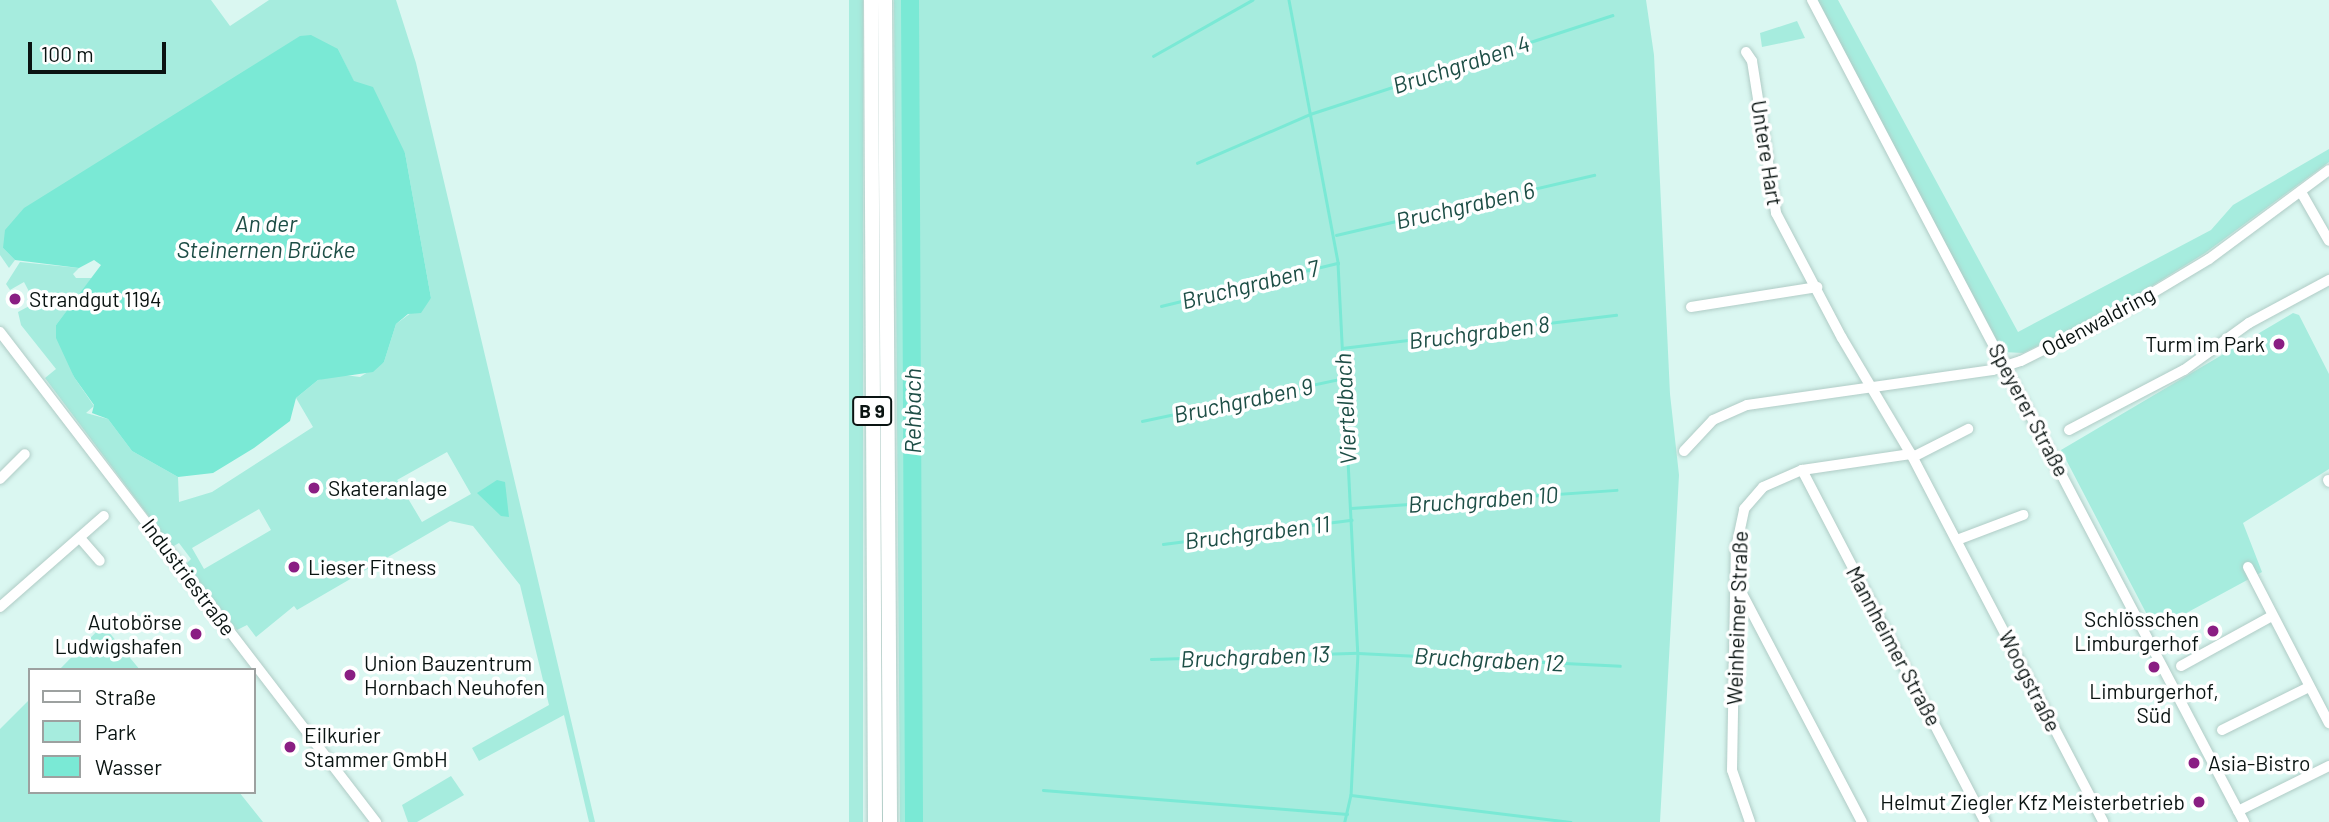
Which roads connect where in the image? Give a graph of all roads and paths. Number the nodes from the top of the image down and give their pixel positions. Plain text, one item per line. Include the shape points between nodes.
1 (871, 0) edge
2 (886, 0) edge
3 (1812, 0) edge
4 (1746, 52) dead end
5 (2329, 170) edge
6 (2301, 192) junction
7 (2329, 241) edge
8 (2329, 280) edge
9 (1817, 287) junction
10 (1691, 307) dead end
11 (0, 332) edge
12 (2005, 366) junction
13 (1874, 388) junction
14 (1968, 429) dead end
15 (2069, 430) dead end
16 (1684, 451) dead end
17 (26, 454) dead end
18 (1912, 456) junction
19 (1802, 470) junction
20 (0, 480) edge
21 (2023, 515) dead end
22 (104, 516) dead end
23 (80, 538) junction
24 (1957, 540) junction
25 (100, 561) dead end
26 (2248, 567) dead end
27 (1736, 582) junction
28 (0, 607) edge
29 (2272, 616) junction
30 (2181, 666) dead end
31 (2309, 687) junction
32 (2329, 723) edge
33 (2222, 730) dead end
34 (2329, 766) edge
35 (2238, 811) junction
36 (376, 822) edge
37 (875, 822) edge
38 (890, 822) edge
39 (1750, 822) edge
40 (1862, 822) edge
41 (1985, 822) edge
42 (2103, 822) edge
43 (2244, 822) edge

1 - 37 highway, B 9
2 - 38 highway, B 9
3 - 12 street, Speyerer Straße
4 - 9 street, Untere Hart via 1752,61 1776,213
5 - 6 street, Odenwaldring
6 - 7 street
6 - 12 street, Odenwaldring via 2209,259 2129,307
8 - 15 street via 2249,323 2184,370
9 - 10 street
9 - 13 street, Untere Hart
11 - 36 street, Industriestraße
12 - 13 street, Odenwaldring
12 - 35 street, Speyerer Straße
13 - 16 street, Odenwaldring via 1731,410 1698,431
13 - 18 street, Woogstraße
14 - 18 street
17 - 20 street
18 - 19 street, Weinheimer Straße
18 - 24 street, Woogstraße
19 - 27 street, Weinheimer Straße via 1763,487 1744,509 1737,534
19 - 41 street, Mannheimer Straße
21 - 24 street
22 - 23 street
23 - 25 street
23 - 28 street
24 - 42 street, Woogstraße
26 - 29 street
27 - 39 street, Weinheimer Straße via 1732,770
27 - 40 street
29 - 30 street
29 - 31 street
31 - 32 street
31 - 33 street
34 - 35 street
35 - 43 street, Speyerer Straße

